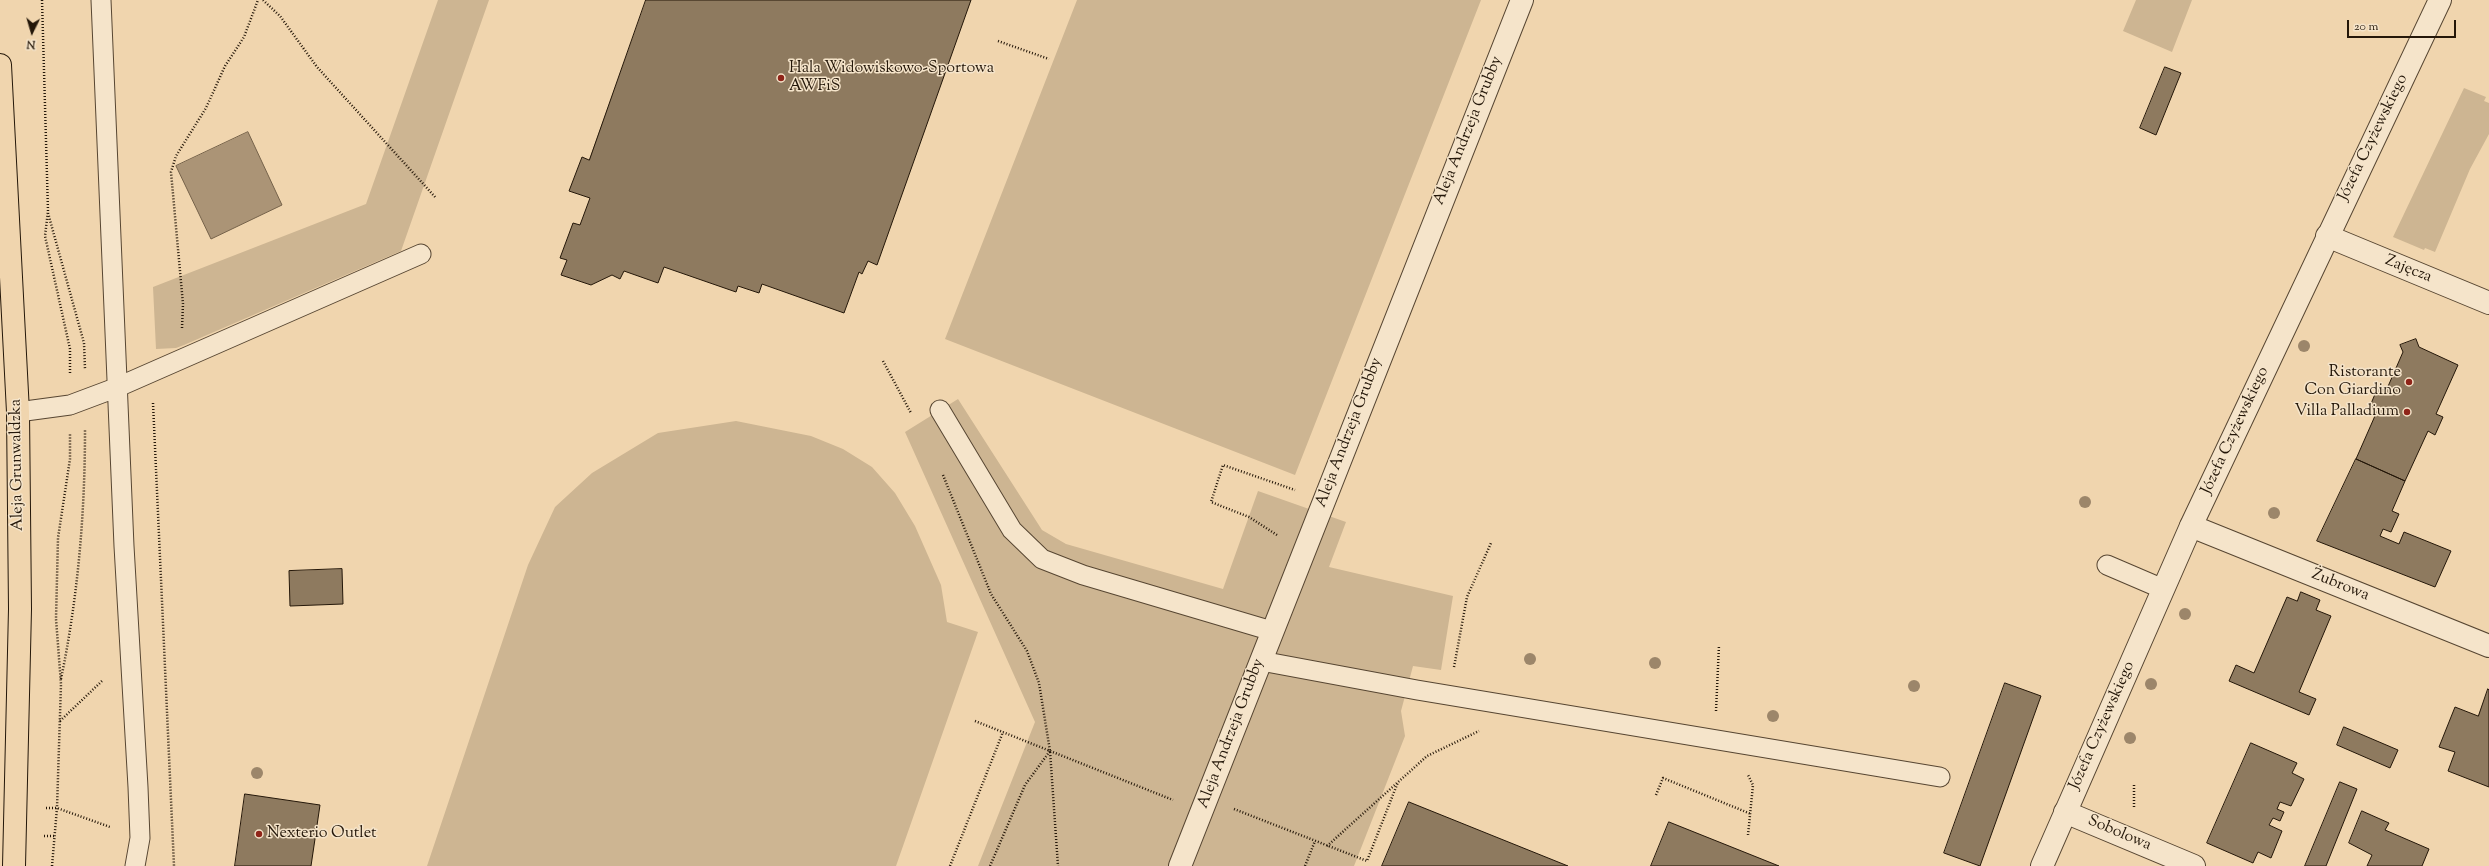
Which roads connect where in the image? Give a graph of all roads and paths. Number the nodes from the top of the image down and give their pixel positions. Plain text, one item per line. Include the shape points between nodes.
1 (42, 0) edge
2 (101, 0) edge
3 (258, 0) edge
4 (263, 0) edge
5 (1522, 0) edge
6 (2440, 0) edge
7 (998, 41) dead end
8 (1049, 59) dead end
9 (0, 65) edge
10 (436, 198) dead end
11 (48, 211) junction
12 (2327, 236) junction
13 (421, 254) dead end
14 (2489, 303) edge
15 (181, 358) junction
16 (882, 361) dead end
17 (150, 373) junction
18 (118, 387) junction
19 (78, 402) junction
20 (940, 410) dead end
21 (18, 412) junction
22 (916, 418) dead end
23 (941, 469) dead end
24 (1299, 483) dead end
25 (1249, 517) dead end
26 (2191, 526) junction
27 (1491, 543) dead end
28 (2108, 565) dead end
29 (2163, 588) junction
30 (1272, 631) junction
31 (1719, 645) dead end
32 (2489, 646) edge
33 (130, 655) junction
34 (1261, 661) junction
35 (61, 684) junction
36 (1448, 695) junction
37 (60, 721) junction
38 (975, 721) dead end
39 (1483, 730) dead end
40 (1003, 732) junction
41 (1715, 741) junction
42 (1050, 751) junction
43 (1746, 769) dead end
44 (1940, 777) dead end
45 (1398, 782) junction
46 (1656, 795) dead end
47 (1204, 805) junction
48 (57, 808) junction
49 (2065, 812) junction
50 (1751, 814) junction
51 (1748, 835) dead end
52 (140, 838) junction
53 (1314, 841) junction
54 (1327, 846) junction
55 (14, 866) edge
56 (52, 866) edge
57 (135, 866) edge
58 (174, 866) edge
59 (950, 866) edge
60 (990, 866) edge
61 (1058, 866) edge
62 (1180, 866) edge
63 (1305, 866) edge
64 (2042, 866) edge
65 (2194, 866) edge

1 - 11 path
2 - 18 lane
3 - 15 path via 244,37 225,66 206,108 176,156 171,172 183,304
4 - 10 path via 280,16 317,67
5 - 30 street, Aleja Andrzeja Grubby
6 - 12 street, Józefa Czyżewskiego
7 - 8 path
9 - 21 main road, Aleja Grunwaldzka
11 - 19 path via 45,236 48,258 70,349
11 - 19 path via 84,343
12 - 14 street, Zajęcza
12 - 26 street, Józefa Czyżewskiego
13 - 15 lane
15 - 17 lane
16 - 22 path
17 - 18 lane
17 - 58 path
18 - 19 lane
18 - 33 lane
19 - 21 lane
19 - 35 path via 58,545 56,619
19 - 35 path via 85,476 74,617
20 - 30 lane via 1012,530 1042,559 1083,575
21 - 55 main road, Aleja Grunwaldzka via 20,609
23 - 42 path via 991,594 1027,651 1039,683
24 - 25 path via 1296,491 1223,465 1211,502
26 - 29 street, Józefa Czyżewskiego
26 - 32 street, Żubrowa
27 - 36 path via 1467,597
28 - 29 lane
29 - 49 street, Józefa Czyżewskiego
30 - 34 street, Aleja Andrzeja Grubby
31 - 41 path
33 - 37 path
33 - 52 lane
34 - 36 lane
34 - 47 street, Aleja Andrzeja Grubby
35 - 37 path
36 - 41 lane
37 - 48 path
38 - 40 path
39 - 45 path via 1427,756
40 - 42 path
40 - 59 path
41 - 44 lane
42 - 47 path
42 - 60 path via 1025,785
42 - 61 path
43 - 50 path via 1752,785
45 - 54 path
45 - 54 path via 1367,861
46 - 50 path via 1663,778
47 - 53 path
47 - 62 street, Aleja Andrzeja Grubby
48 - 52 path
48 - 56 path
49 - 64 street, Józefa Czyżewskiego
49 - 65 street, Sobolowa
50 - 51 path
52 - 57 lane
53 - 54 path
53 - 63 path

